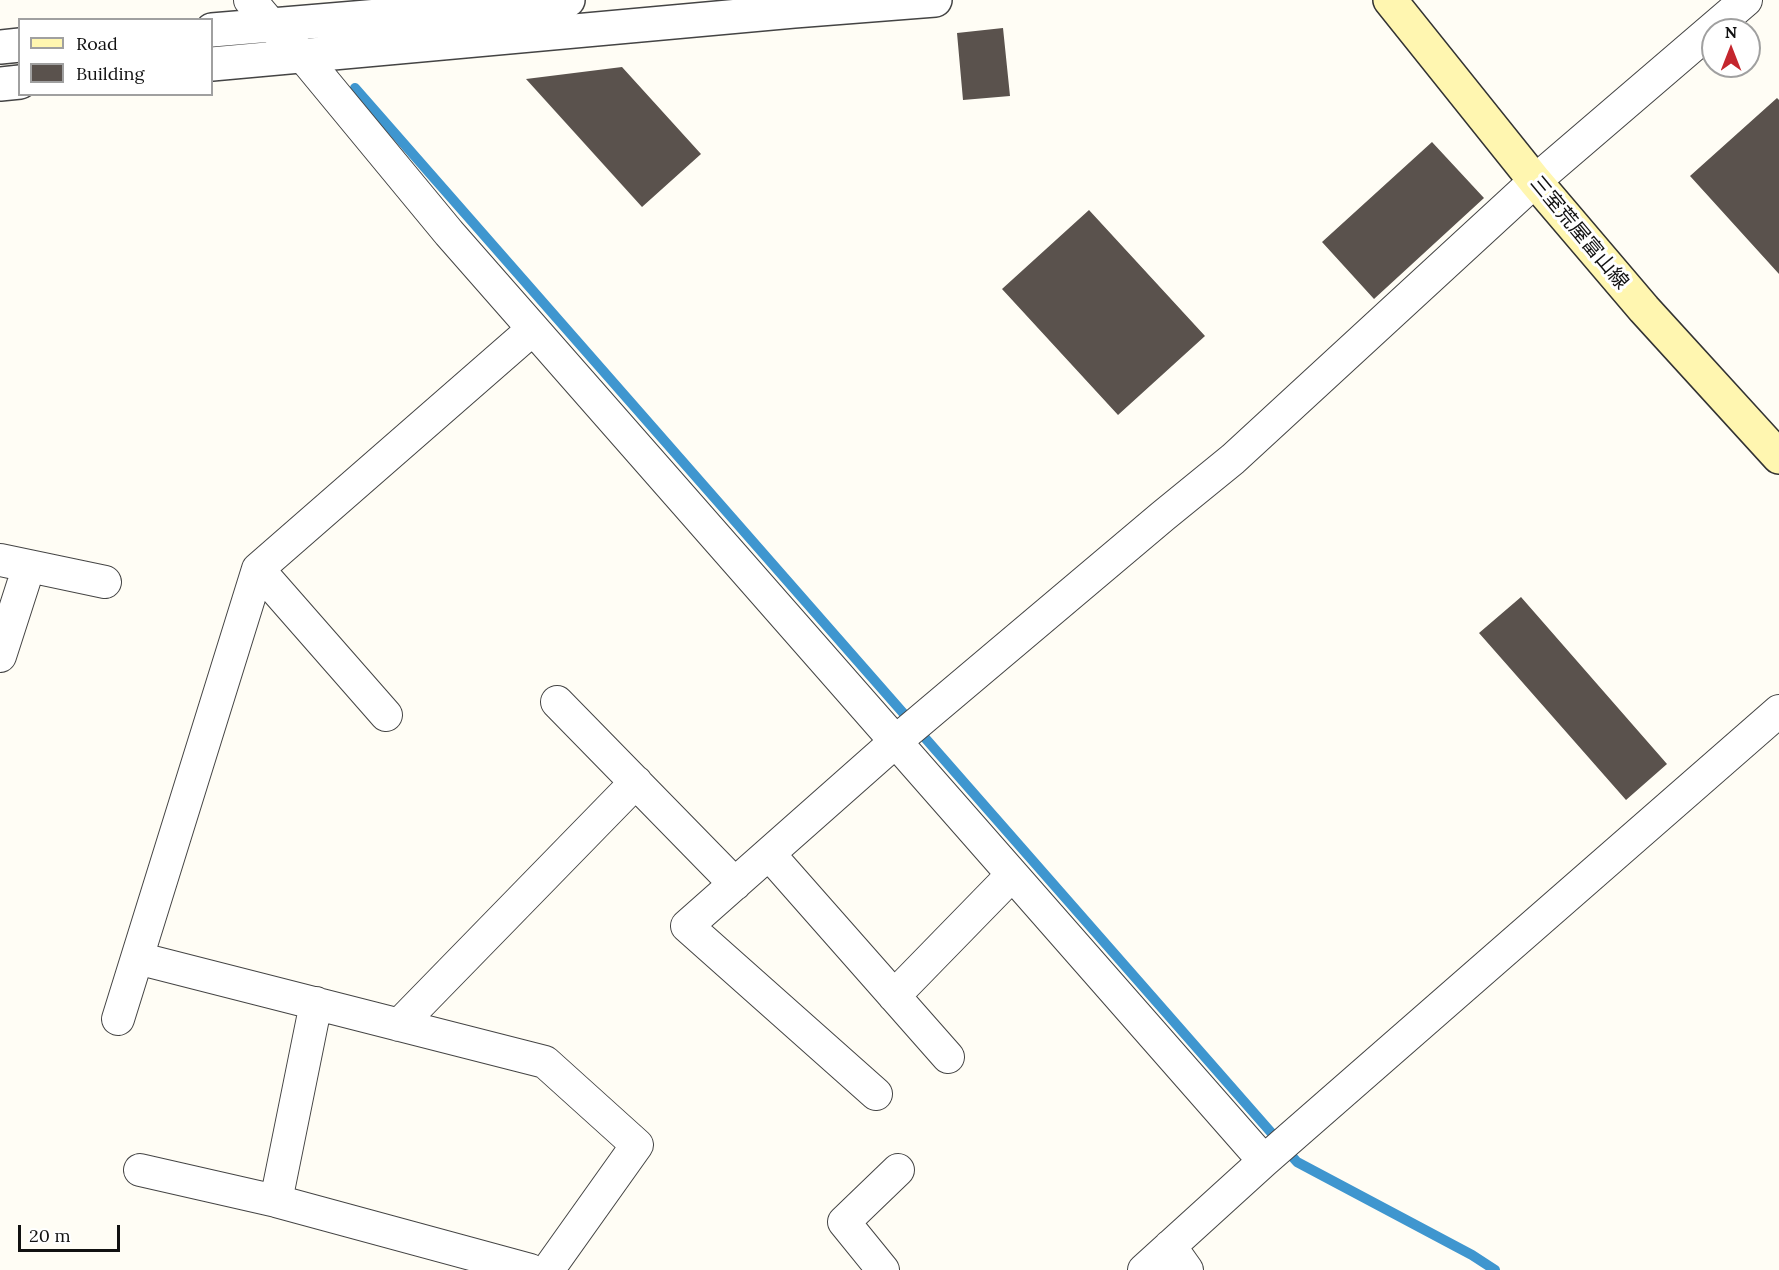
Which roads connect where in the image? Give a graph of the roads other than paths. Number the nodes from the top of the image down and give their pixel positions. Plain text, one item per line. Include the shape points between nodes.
1 (250, 0) edge
2 (568, 0) edge
3 (935, 0) edge
4 (1390, 0) edge
5 (1746, 0) edge
6 (272, 26) junction
7 (213, 30) edge
8 (18, 45) edge
9 (0, 47) edge
10 (302, 55) junction
11 (213, 64) edge
12 (18, 82) edge
13 (0, 84) edge
14 (1535, 182) junction
15 (533, 329) junction
16 (1779, 457) edge
17 (15, 563) edge
18 (258, 569) junction
19 (105, 582) dead end
20 (0, 656) edge
21 (557, 702) dead end
22 (1779, 711) edge
23 (386, 715) dead end
24 (895, 742) junction
25 (636, 782) junction
26 (769, 854) junction
27 (1012, 875) junction
28 (735, 884) junction
29 (137, 958) junction
30 (894, 996) junction
31 (315, 1003) junction
32 (118, 1020) dead end
33 (399, 1025) junction
34 (948, 1057) dead end
35 (876, 1094) dead end
36 (1264, 1161) junction
37 (140, 1170) dead end
38 (898, 1170) dead end
39 (276, 1201) junction
40 (1179, 1258) edge
41 (456, 1260) edge
42 (869, 1265) edge
43 (530, 1270) edge
44 (548, 1270) edge
45 (1144, 1270) edge

1 - 6 street
2 - 6 street
3 - 10 street
4 - 14 main road, 三室荒屋富山線
5 - 14 street
6 - 7 street
6 - 10 street
8 - 9 street
10 - 11 street
10 - 15 street
12 - 13 street
14 - 16 main road, 三室荒屋富山線
14 - 24 street via 1233,459
15 - 18 street
15 - 24 street
17 - 19 street
17 - 20 street
18 - 23 street
18 - 29 street
21 - 25 street
22 - 36 street
24 - 26 street
24 - 27 street
25 - 28 street
25 - 33 street
26 - 28 street
26 - 30 street
27 - 30 street
27 - 36 street
28 - 35 street via 687,926
29 - 31 street
29 - 32 street
30 - 34 street
31 - 33 street
31 - 39 street
33 - 44 street via 545,1062 637,1145
36 - 40 street
37 - 39 street
38 - 42 street via 844,1222
39 - 41 street
40 - 45 street
41 - 43 street

